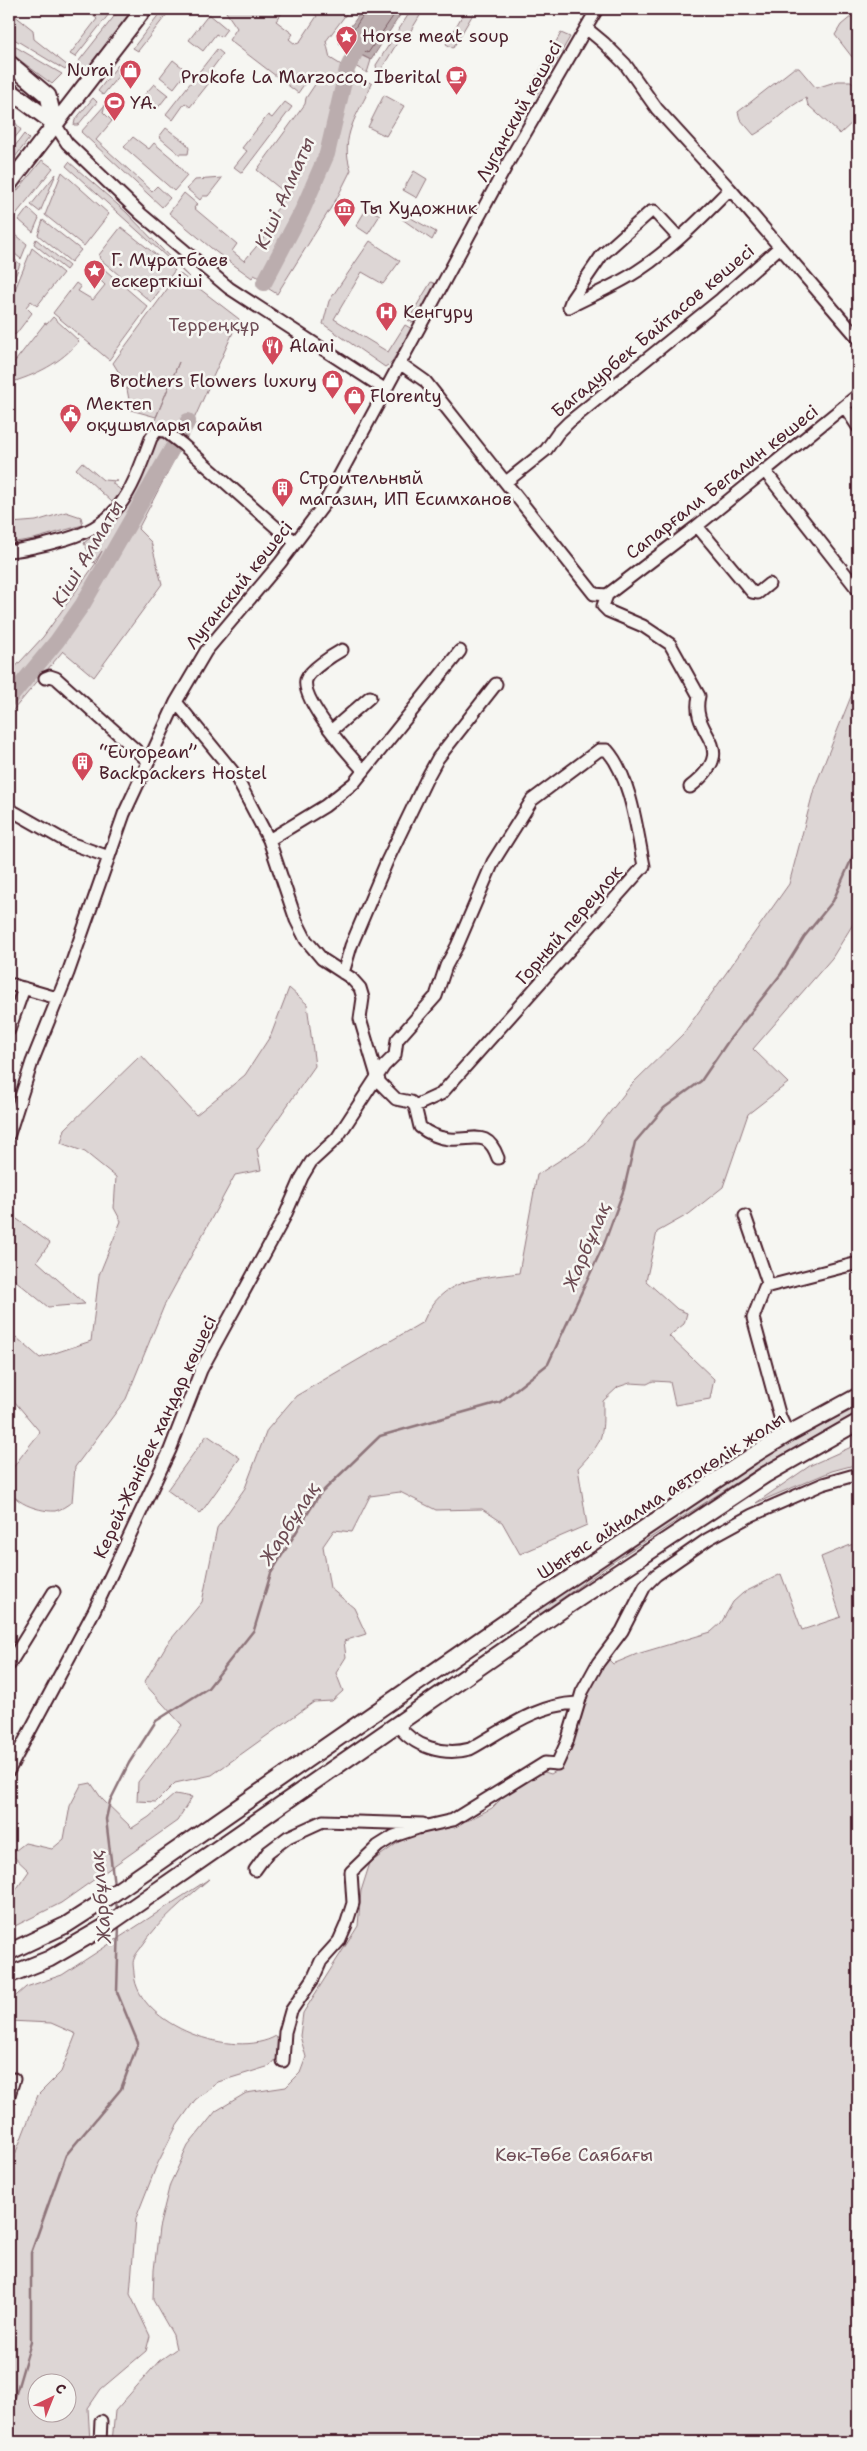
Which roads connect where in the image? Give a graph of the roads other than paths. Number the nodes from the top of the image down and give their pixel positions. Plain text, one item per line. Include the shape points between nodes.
1 (144, 9) edge
2 (597, 9) edge
3 (586, 28) junction
4 (9, 63) edge
5 (9, 90) edge
6 (55, 124) junction
7 (9, 184) edge
8 (730, 189) junction
9 (679, 238) junction
10 (780, 247) junction
11 (858, 338) edge
12 (401, 364) junction
13 (386, 390) junction
14 (858, 395) edge
15 (845, 407) junction
16 (858, 427) edge
17 (764, 470) junction
18 (506, 482) junction
19 (697, 526) junction
20 (296, 542) junction
21 (9, 551) edge
22 (769, 584) dead end
23 (858, 590) edge
24 (607, 595) junction
25 (342, 650) dead end
26 (460, 651) dead end
27 (45, 678) dead end
28 (496, 684) dead end
29 (370, 697) dead end
30 (176, 702) junction
31 (331, 731) junction
32 (148, 761) junction
33 (364, 771) junction
34 (690, 786) dead end
35 (9, 809) edge
36 (269, 840) junction
37 (109, 857) junction
38 (343, 973) junction
39 (9, 984) edge
40 (24, 988) junction
41 (57, 998) junction
42 (9, 1030) edge
43 (376, 1076) junction
44 (415, 1106) junction
45 (9, 1134) edge
46 (498, 1158) dead end
47 (745, 1216) dead end
48 (858, 1263) edge
49 (769, 1286) junction
50 (858, 1396) edge
51 (858, 1422) edge
52 (788, 1434) junction
53 (858, 1474) edge
54 (54, 1592) dead end
55 (9, 1665) edge
56 (577, 1703) junction
57 (397, 1724) junction
58 (9, 1770) edge
59 (430, 1825) junction
60 (255, 1870) dead end
61 (10, 1951) edge
62 (14, 1973) edge
63 (283, 2061) dead end
64 (14, 2079) dead end
65 (9, 2095) edge
66 (101, 2422) dead end
67 (100, 2442) edge

1 - 6 main road
2 - 3 street, Луганский көшесі
3 - 8 street, Багадурбек Байтасов көшесі via 625,64 656,109
3 - 12 street, Луганский көшесі via 509,161
4 - 6 main road via 48,96
5 - 6 main road
6 - 7 main road
6 - 13 street via 67,143 141,214 214,275
8 - 9 street
8 - 10 street, Багадурбек Байтасов көшесі
9 - 9 street via 654,211 650,212 602,254 570,307 628,277
10 - 11 street, Багадурбек Байтасов көшесі
10 - 18 street, Багадурбек Байтасов көшесі via 722,299 569,422 546,450
12 - 13 street, Луганский көшесі
12 - 18 street via 425,381
13 - 20 street, Луганский көшесі via 323,506
14 - 15 street, Сапарғали Бегалин көшесі
15 - 16 street
15 - 17 street, Сапарғали Бегалин көшесі
17 - 19 street, Сапарғали Бегалин көшесі
17 - 23 street
18 - 24 street via 594,594
19 - 22 street via 752,592 758,593
19 - 24 street, Сапарғали Бегалин көшесі
20 - 21 street via 183,445 168,433 157,430 130,492 99,525 69,539
20 - 30 street, Луганский көшесі via 206,651
24 - 34 street via 603,606 608,610 652,630 670,644 699,696 696,706 715,755 710,768
25 - 31 street via 306,679 313,705
26 - 33 street
27 - 32 street via 56,678
28 - 38 street via 438,758 427,778 387,860
29 - 31 street
30 - 32 street, Луганский көшесі
30 - 36 street via 234,773
31 - 33 street
32 - 37 street, Луганский көшесі
33 - 36 street via 342,794
35 - 37 street via 67,842
36 - 38 street via 306,940 322,959
37 - 41 street, Луганский көшесі
38 - 43 street via 360,988 360,1019
39 - 40 street
40 - 41 street
40 - 42 street
41 - 45 street, Луганский көшесі
43 - 44 street via 396,1099 412,1102
43 - 44 street, Горный переулок via 395,1055 398,1040 436,996 446,966 493,862 532,800 599,750 607,750 617,761 633,811 644,866 441,1094
43 - 58 street, Керей-Жәнібек хандар көшесі via 337,1138 311,1162 302,1177 288,1211 201,1370 170,1450 94,1611
44 - 46 street via 420,1127 425,1131 451,1139 479,1137 494,1147
47 - 49 street
48 - 49 street
49 - 52 street via 765,1287 753,1318 780,1417
50 - 52 main road, Шығыс айналма автокөлік жолы
51 - 57 main road via 764,1475
52 - 61 main road, Шығыс айналма автокөлік жолы via 489,1633 87,1912
53 - 56 street via 823,1484 752,1515 708,1539 656,1575 645,1586 631,1616 598,1663
54 - 55 street
56 - 57 street via 533,1712 460,1752 418,1744
56 - 59 street via 574,1723 557,1764 545,1763 453,1820
57 - 62 main road via 91,1935 49,1959
59 - 60 street via 323,1821 288,1837 268,1852
59 - 63 street via 394,1836 378,1846 351,1872 352,1903 339,1941 321,1961 291,2011 284,2032
64 - 65 street
66 - 67 street

